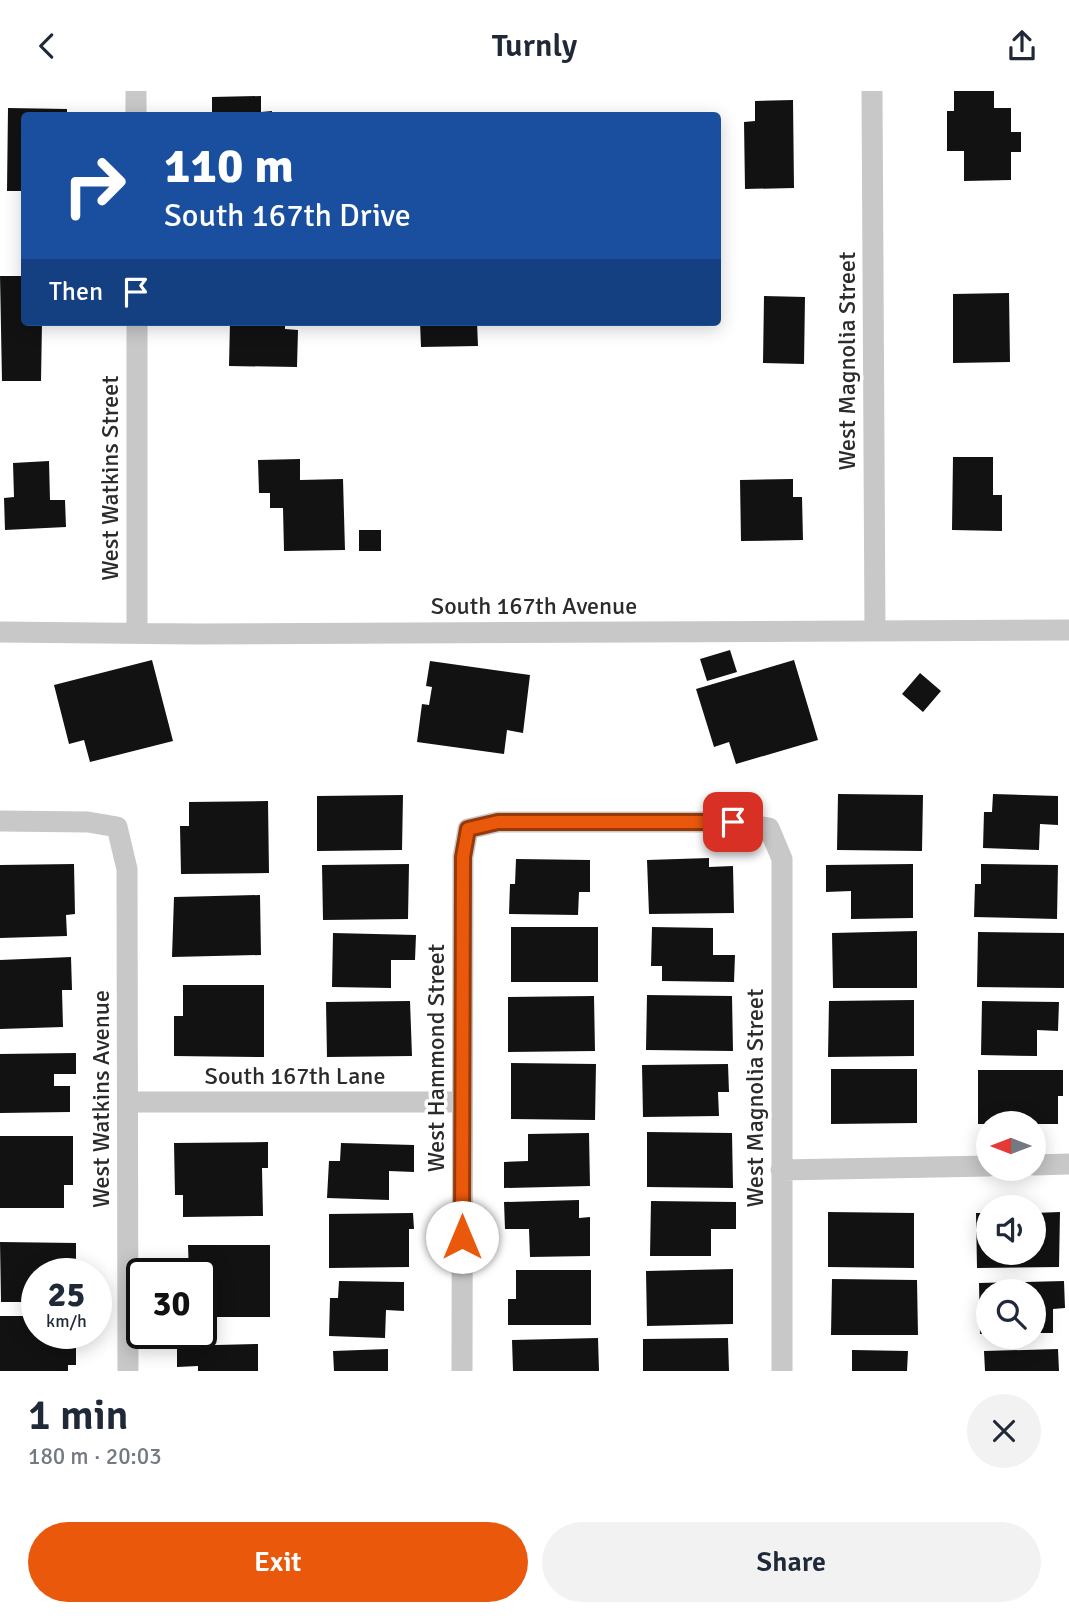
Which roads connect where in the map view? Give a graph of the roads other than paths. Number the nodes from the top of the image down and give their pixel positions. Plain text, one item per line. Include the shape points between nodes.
1 (136, 91) edge
2 (872, 91) edge
3 (136, 112) edge
4 (136, 326) edge
5 (1069, 630) edge
6 (874, 631) junction
7 (0, 632) edge
8 (137, 633) junction
9 (0, 821) edge
10 (769, 828) joint
11 (128, 1102) junction
12 (462, 1102) junction
13 (1069, 1164) edge
14 (1046, 1165) edge
15 (976, 1166) edge
16 (781, 1170) junction
17 (128, 1371) edge
18 (461, 1371) edge
19 (782, 1371) edge

1 - 3 street
2 - 6 street, West Magnolia Street
4 - 8 street, West Watkins Street
5 - 6 street, South 167th Avenue
6 - 8 street, South 167th Avenue
7 - 8 street, South 167th Avenue
9 - 11 street, West Watkins Avenue via 88,822 117,827 127,869
10 - 12 street, West Hammond Street via 733,822 498,822 468,829 463,857
10 - 16 street, West Magnolia Street via 782,859
11 - 12 street, South 167th Lane
11 - 17 street, West Watkins Avenue
12 - 18 street, West Hammond Street
13 - 14 street
15 - 16 street
16 - 19 street, West Magnolia Street

